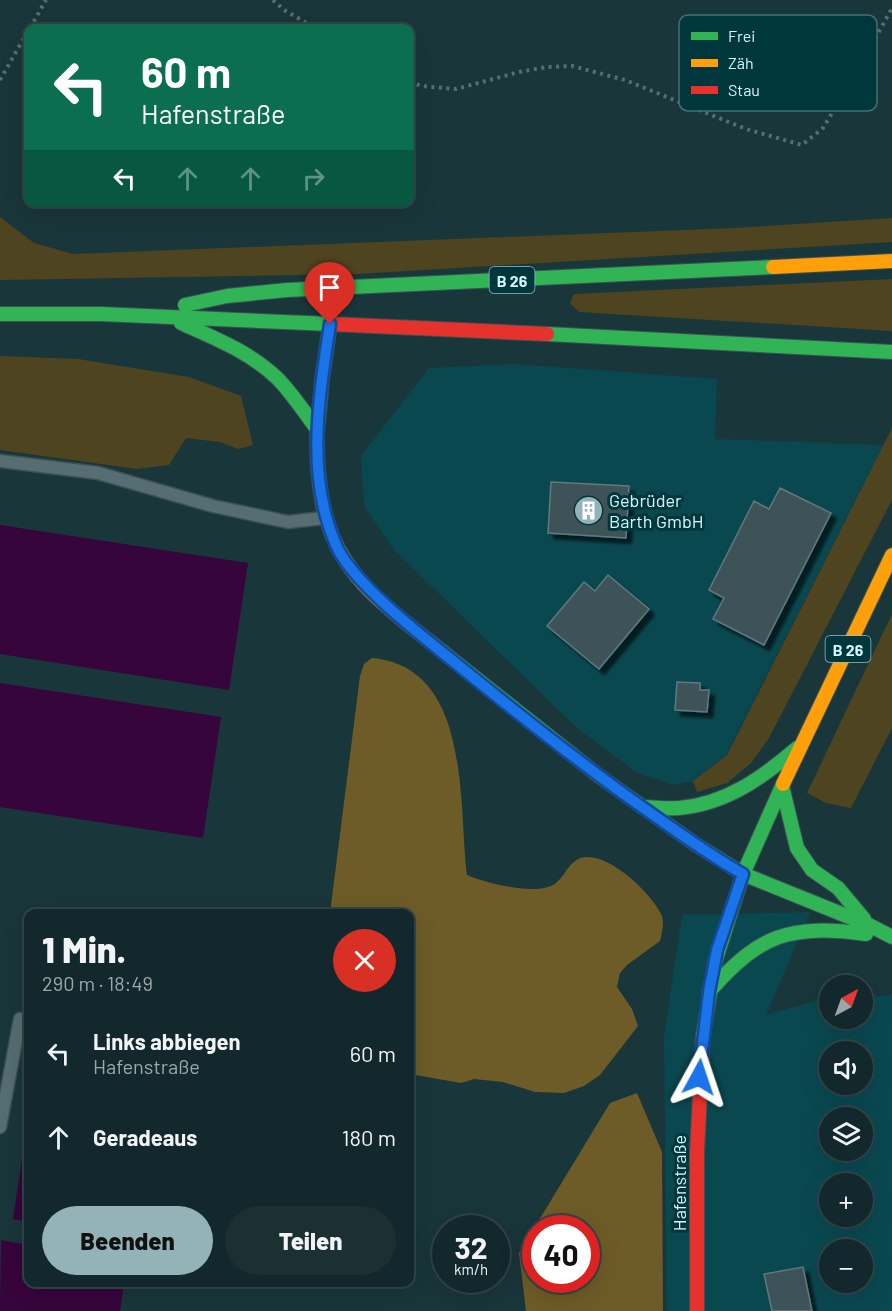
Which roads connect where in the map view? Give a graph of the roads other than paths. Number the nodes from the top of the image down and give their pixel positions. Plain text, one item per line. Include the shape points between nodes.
1 (892, 261) edge
2 (0, 314) edge
3 (135, 315) junction
4 (169, 316) junction
5 (330, 324) junction
6 (892, 352) edge
7 (317, 429) junction
8 (0, 461) edge
9 (326, 518) junction
10 (892, 555) edge
11 (803, 743) junction
12 (782, 786) junction
13 (642, 807) junction
14 (743, 874) junction
15 (869, 925) junction
16 (892, 937) edge
17 (709, 992) junction
18 (20, 1019) dead end
19 (0, 1127) edge
20 (698, 1311) edge

1 - 3 main road, B 26 via 287,290 227,296
2 - 3 main road, B 26
3 - 4 main road, B 26
4 - 5 main road, B 26
4 - 7 main road via 240,351 270,372
5 - 6 main road
5 - 7 main road
7 - 9 main road via 319,480
8 - 9 lane via 98,473 213,506 288,522
9 - 13 main road via 350,568 401,617 560,748
10 - 11 main road, B 26
11 - 12 main road, B 26
11 - 13 main road via 747,788 721,800 680,808
12 - 14 main road, B 26
12 - 15 main road via 797,848 812,870 838,888
13 - 14 main road
14 - 15 main road
14 - 17 main road, Hafenstraße via 717,950
15 - 16 main road
16 - 17 main road via 838,930 799,931 760,945 732,966
17 - 20 main road, Hafenstraße via 697,1100
18 - 19 lane

